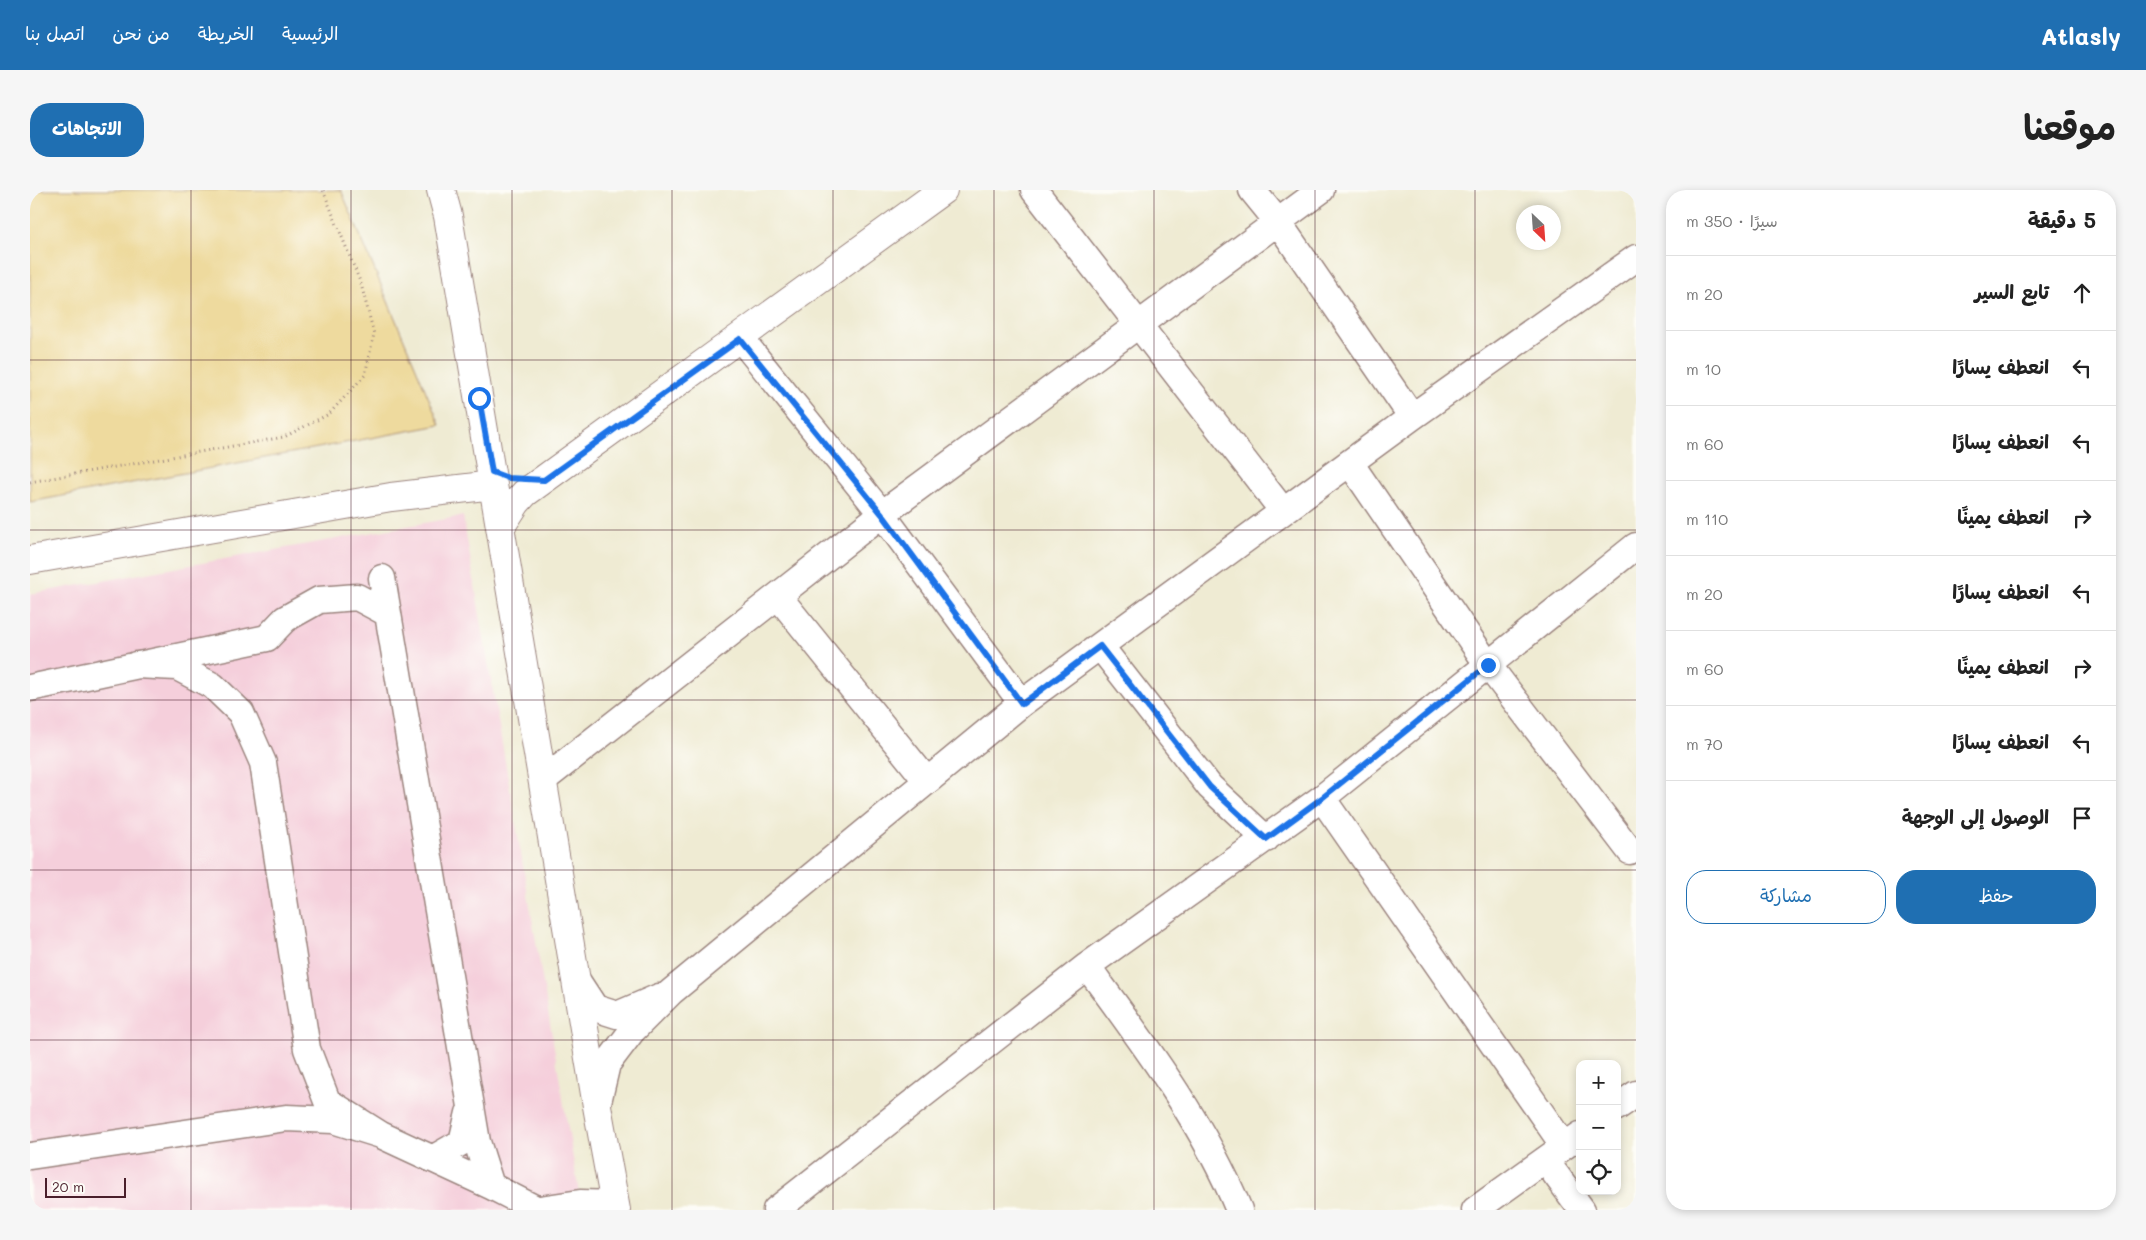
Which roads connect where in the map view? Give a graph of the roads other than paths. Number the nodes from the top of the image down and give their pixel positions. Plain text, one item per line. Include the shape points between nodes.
1 (441, 190) edge
2 (1034, 190) edge
3 (1252, 190) edge
4 (1321, 190) edge
5 (935, 192) edge
6 (1278, 222) junction
7 (1634, 263) edge
8 (1140, 324) junction
9 (740, 339) junction
10 (1412, 417) junction
11 (1350, 462) junction
12 (492, 478) junction
13 (544, 480) junction
14 (1283, 511) junction
15 (882, 514) junction
16 (501, 526) junction
17 (1636, 546) edge
18 (30, 560) edge
19 (382, 578) dead end
20 (778, 596) junction
21 (387, 613) junction
22 (1100, 646) junction
23 (136, 665) junction
24 (1488, 665) junction
25 (30, 688) edge
26 (1022, 704) junction
27 (543, 780) junction
28 (928, 781) junction
29 (1322, 798) junction
30 (1266, 839) junction
31 (1634, 851) edge
32 (1088, 966) junction
33 (576, 979) junction
34 (671, 992) junction
35 (1636, 1094) edge
36 (471, 1104) junction
37 (1620, 1105) edge
38 (597, 1106) junction
39 (380, 1134) junction
40 (1563, 1147) edge
41 (30, 1156) edge
42 (432, 1159) junction
43 (493, 1198) edge
44 (790, 1205) edge
45 (616, 1207) edge
46 (535, 1210) edge
47 (1239, 1210) edge
48 (1474, 1210) edge
49 (1582, 1210) edge

1 - 12 street
2 - 8 street
3 - 6 street
4 - 6 street
5 - 9 street
6 - 8 street
6 - 10 street
7 - 10 street
8 - 14 street
8 - 15 street
9 - 13 street
9 - 15 street
10 - 11 street
11 - 14 street
11 - 24 street
12 - 13 street
12 - 16 street
12 - 18 street
13 - 16 street via 516,503
14 - 22 street
15 - 20 street
15 - 26 street
16 - 27 street
17 - 24 street
19 - 21 street
20 - 27 street
20 - 28 street
21 - 23 street via 357,597 319,600 285,618 267,638
21 - 36 street
22 - 26 street
22 - 30 street via 1210,787
23 - 25 street
23 - 39 street via 177,667 213,686 241,713 263,763 307,1049 327,1100
24 - 29 street
24 - 31 street
26 - 28 street
27 - 33 street
28 - 34 street
29 - 30 street
29 - 40 street
30 - 32 street
32 - 44 street
32 - 47 street via 1170,1081 1212,1151
33 - 34 street via 595,1008 617,1015
33 - 38 street
34 - 38 street via 632,1030 607,1064
35 - 37 street
36 - 42 street via 462,1142
36 - 43 street via 476,1142
38 - 45 street
39 - 41 street via 334,1120 286,1118
39 - 42 street
40 - 48 street
40 - 49 street
42 - 43 street
43 - 46 street
45 - 46 street via 580,1203

